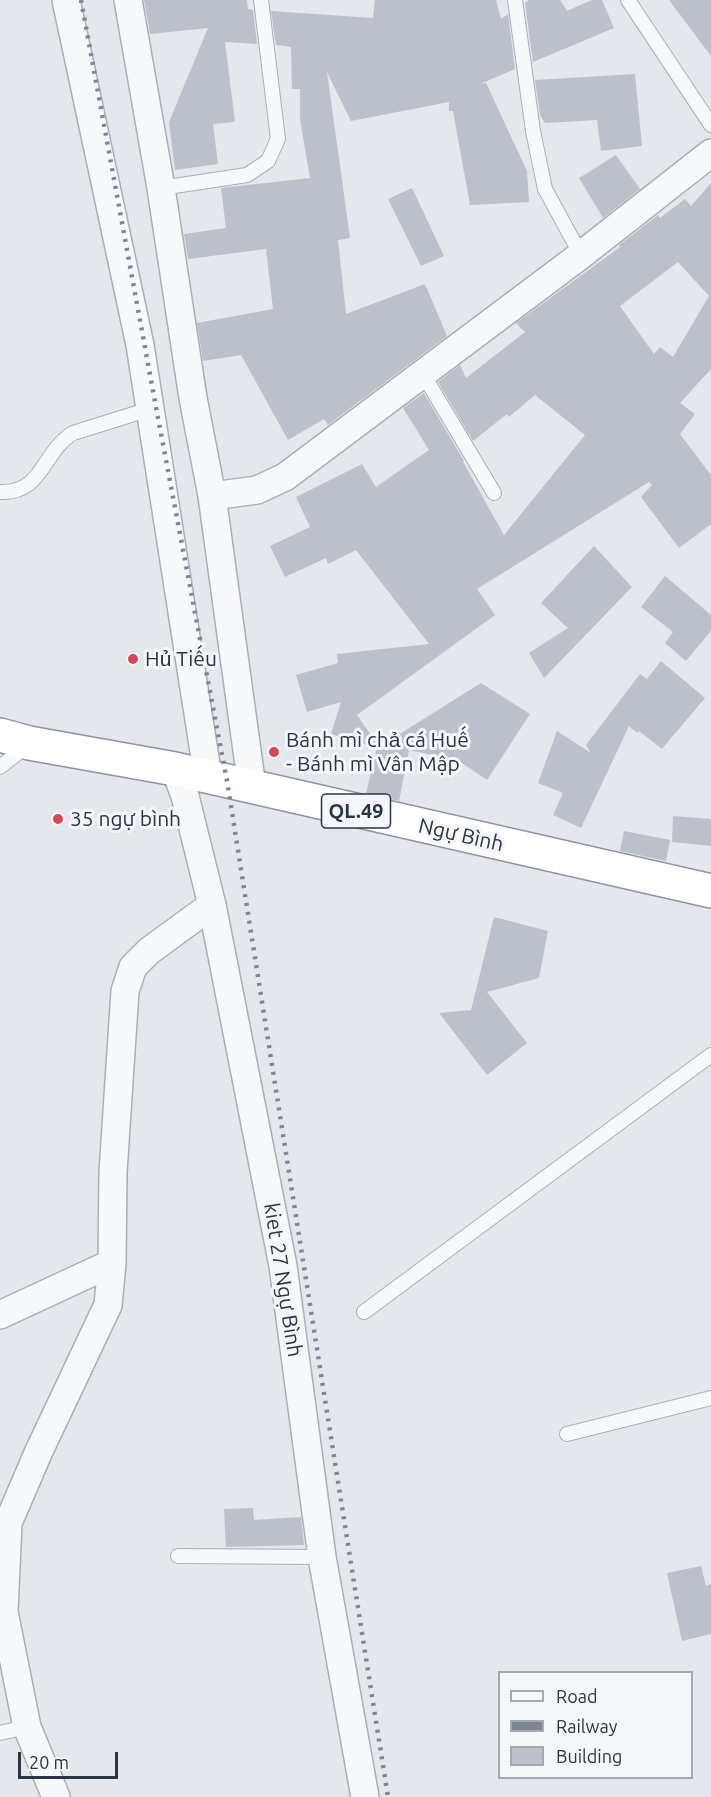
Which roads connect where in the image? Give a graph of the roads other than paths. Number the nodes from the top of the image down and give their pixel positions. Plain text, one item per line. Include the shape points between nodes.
1 (66, 0) edge
2 (128, 0) edge
3 (261, 0) edge
4 (515, 0) edge
5 (628, 0) edge
6 (711, 125) edge
7 (711, 153) edge
8 (161, 188) junction
9 (581, 255) junction
10 (423, 374) junction
11 (150, 409) junction
12 (0, 492) edge
13 (495, 493) dead end
14 (212, 496) junction
15 (15, 739) edge
16 (0, 767) edge
17 (175, 769) junction
18 (208, 777) junction
19 (252, 787) junction
20 (711, 891) edge
21 (212, 905) junction
22 (711, 1055) edge
23 (112, 1263) junction
24 (364, 1312) dead end
25 (0, 1316) edge
26 (711, 1398) edge
27 (567, 1434) dead end
28 (178, 1556) dead end
29 (322, 1557) junction
30 (27, 1726) junction
31 (0, 1733) edge
32 (56, 1797) edge
33 (365, 1797) edge

1 - 11 street via 140,345
2 - 8 street
3 - 8 lane via 279,139 268,161 246,175
4 - 9 lane via 545,189
5 - 6 lane
7 - 9 street
8 - 14 street
9 - 10 street
10 - 13 lane
10 - 14 street via 285,477 257,490
11 - 12 lane via 73,433 62,440 32,484 13,493
11 - 18 street
14 - 19 street
15 - 16 lane
15 - 17 highway, Ngự Bình / QL.49
17 - 18 highway, Ngự Bình / QL.49
17 - 21 street, kiet 27 Ngự Bình
18 - 19 highway, Ngự Bình / QL.49
19 - 20 highway, Ngự Bình / QL.49
21 - 23 street via 149,951 133,967 125,991 113,1172
21 - 29 street, kiet 27 Ngự Bình via 283,1266
22 - 24 lane
23 - 25 street
23 - 30 street via 108,1305 8,1523 4,1612
26 - 27 lane
28 - 29 lane
29 - 33 street, kiet 27 Ngự Bình
30 - 31 lane
30 - 32 street

